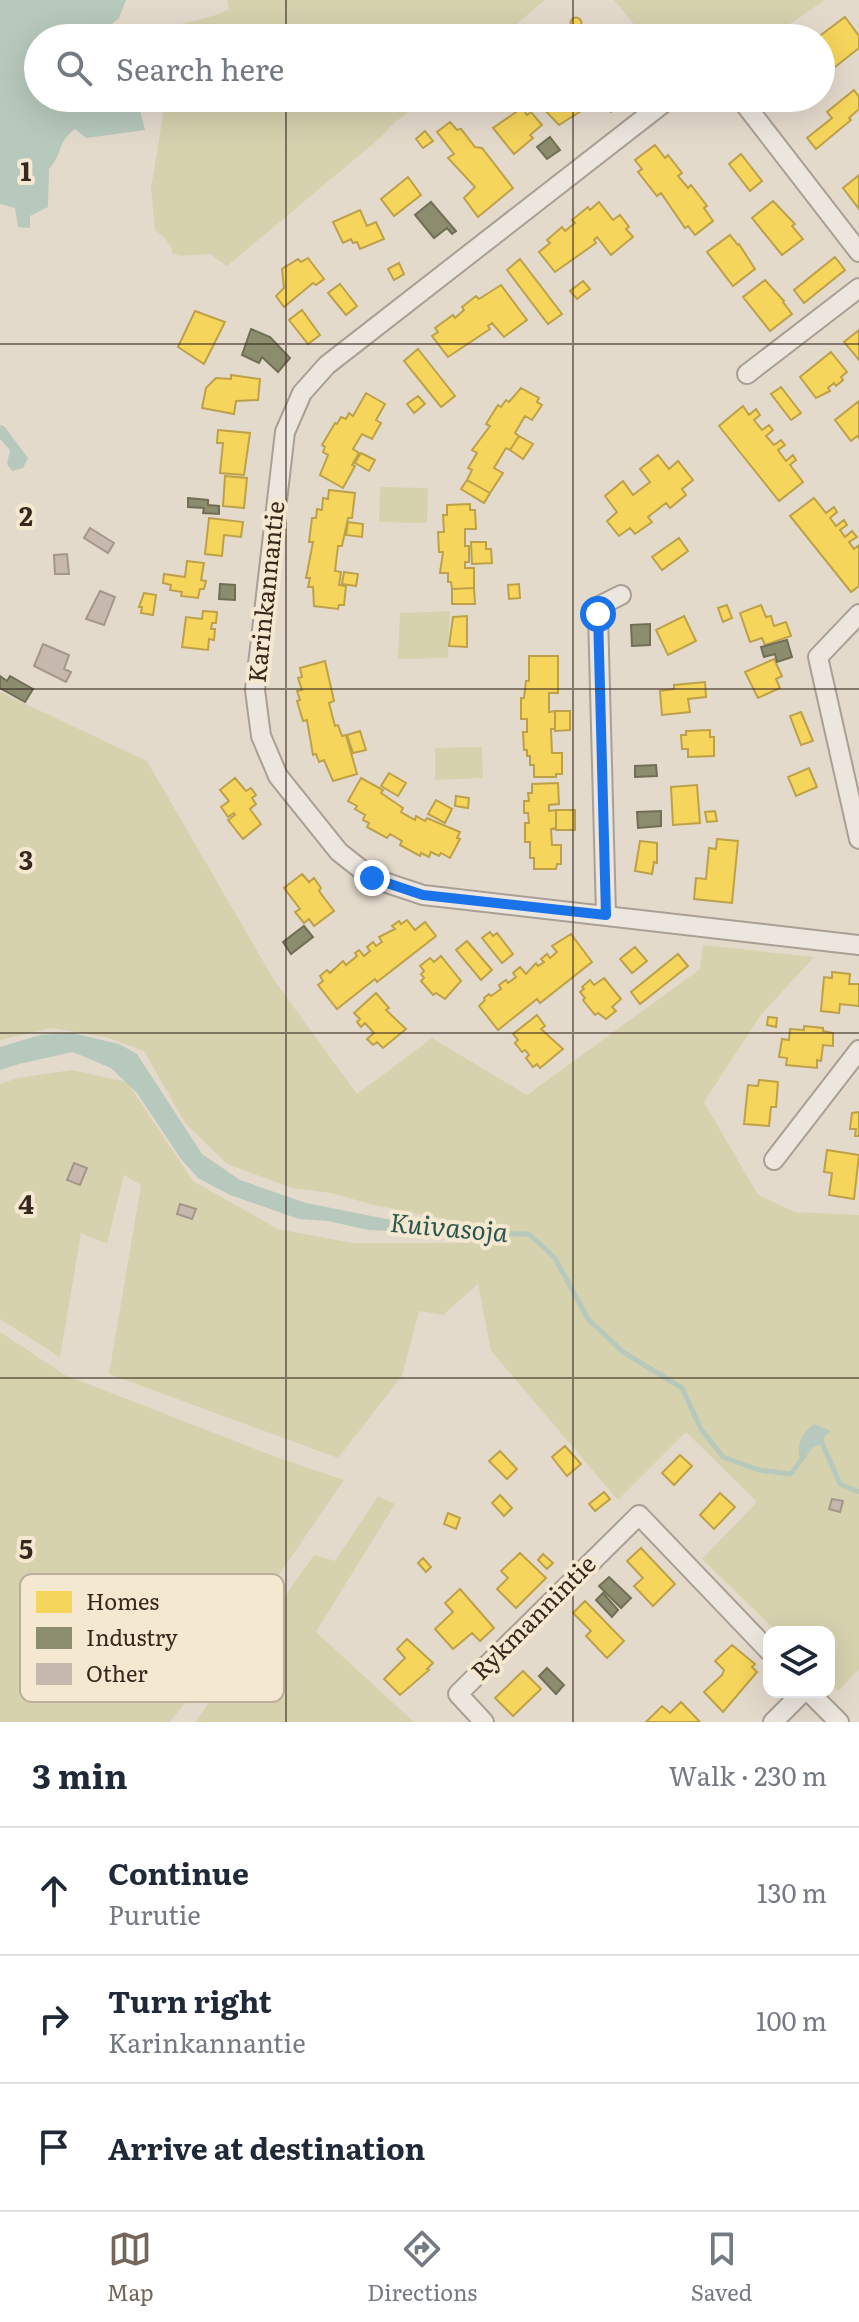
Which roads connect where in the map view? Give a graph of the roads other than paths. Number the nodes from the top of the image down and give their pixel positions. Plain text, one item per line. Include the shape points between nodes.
1 (652, 112) edge
2 (751, 112) edge
3 (859, 252) edge
4 (859, 288) edge
5 (747, 374) dead end
6 (621, 595) dead end
7 (859, 614) edge
8 (859, 839) edge
9 (606, 915) junction
10 (859, 945) edge
11 (859, 1050) edge
12 (774, 1160) dead end
13 (763, 1645) edge
14 (799, 1698) edge
15 (813, 1698) edge
16 (484, 1722) edge
17 (773, 1722) edge
18 (839, 1722) edge

1 - 9 street, Karinkannantie via 327,365 302,393 285,432 255,690 261,736 278,776 339,852 372,878 423,895
2 - 3 street
4 - 5 street
6 - 9 street via 601,605 598,614
7 - 8 street via 818,657
9 - 10 street, Karinkannantie
11 - 12 street
13 - 16 street, Rykmannintie via 639,1515 458,1694
14 - 17 street
15 - 18 street

